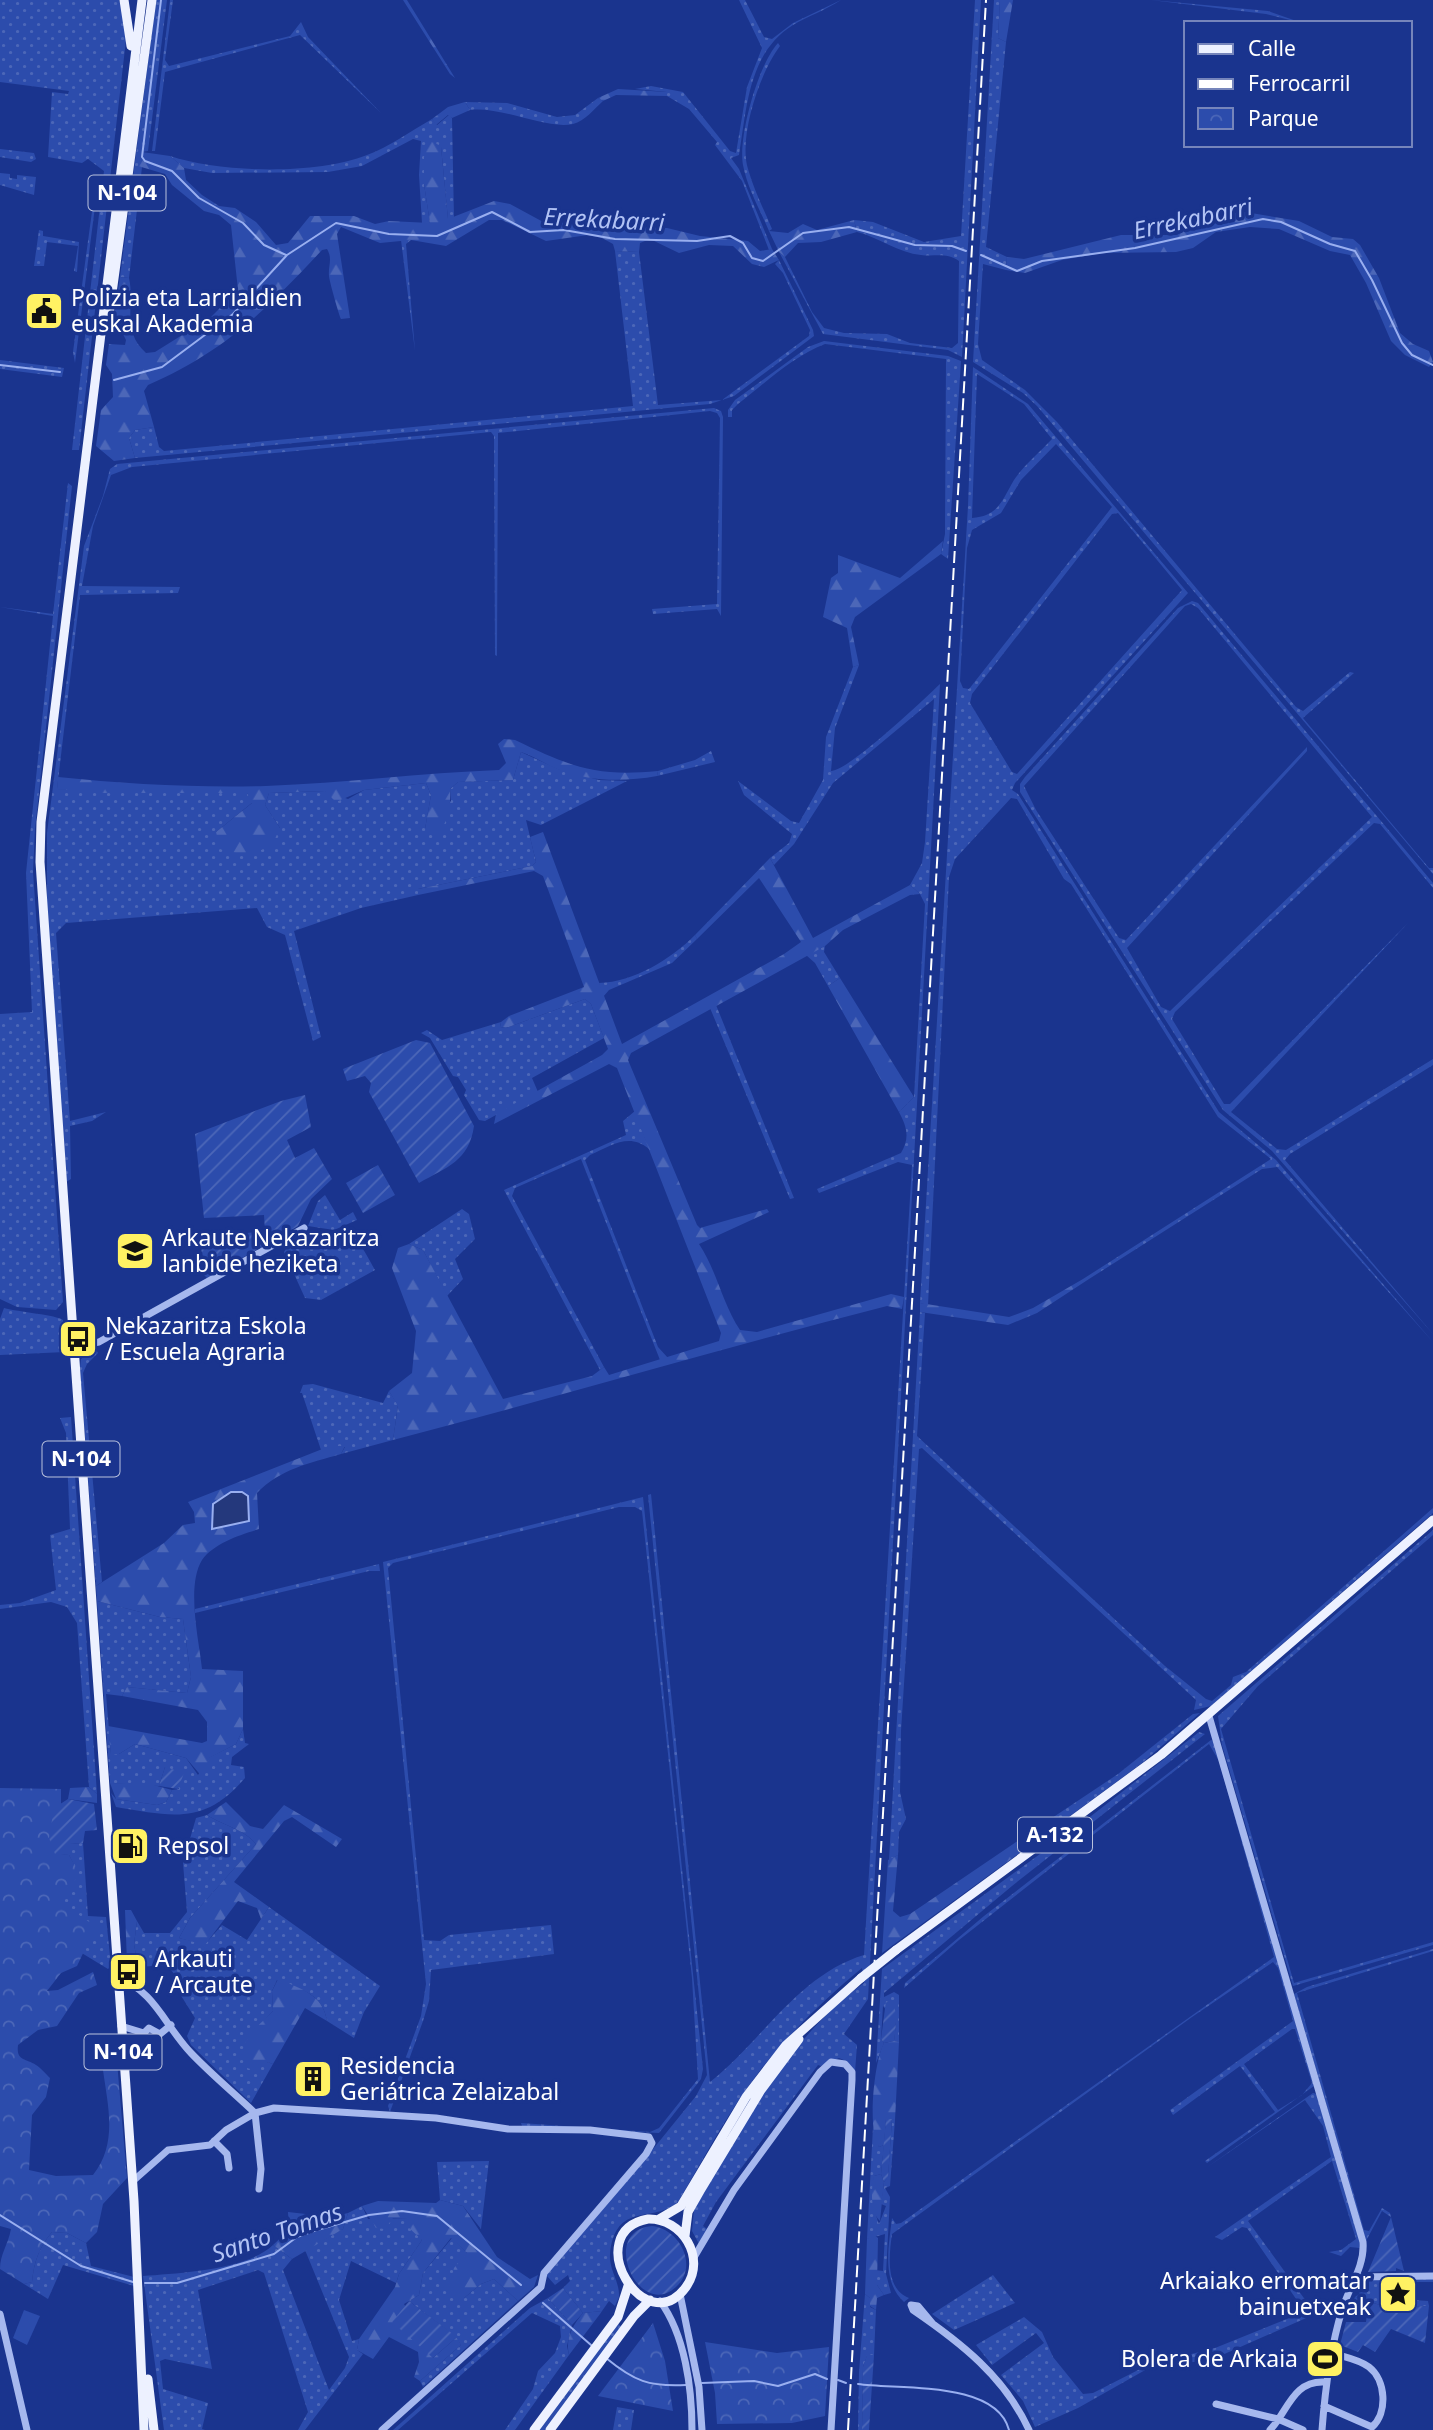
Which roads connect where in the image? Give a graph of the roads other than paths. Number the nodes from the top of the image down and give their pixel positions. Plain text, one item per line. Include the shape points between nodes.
1 (124, 0) edge
2 (142, 0) edge
3 (152, 0) edge
4 (131, 89) junction
5 (97, 385) junction
6 (304, 1228) dead end
7 (72, 1347) junction
8 (1433, 1520) edge
9 (1209, 1716) junction
10 (117, 1977) junction
11 (820, 2014) junction
12 (170, 2025) junction
13 (121, 2026) junction
14 (255, 2113) junction
15 (214, 2141) junction
16 (229, 2168) dead end
17 (133, 2181) junction
18 (259, 2189) dead end
19 (659, 2219) junction
20 (685, 2236) junction
21 (693, 2259) junction
22 (1433, 2276) edge
23 (1355, 2277) junction
24 (628, 2286) junction
25 (680, 2294) junction
26 (655, 2301) junction
27 (0, 2314) edge
28 (0, 2321) edge
29 (933, 2323) dead end
30 (1, 2335) edge
31 (142, 2340) junction
32 (4, 2347) edge
33 (1332, 2353) junction
34 (1325, 2382) junction
35 (1216, 2404) dead end
36 (1324, 2406) junction
37 (1278, 2419) junction
38 (27, 2430) edge
39 (144, 2430) edge
40 (154, 2430) edge
41 (383, 2430) edge
42 (534, 2430) edge
43 (550, 2430) edge
44 (692, 2430) edge
45 (702, 2430) edge
46 (831, 2430) edge
47 (1029, 2430) edge
48 (1269, 2430) edge
49 (1303, 2430) edge
50 (1322, 2430) edge

1 - 4 main road via 131,39
2 - 4 main road, N-104
3 - 5 main road, N-104
4 - 5 main road, N-104
5 - 7 main road, N-104 via 41,822
6 - 7 street via 99,1342
7 - 10 main road, N-104
8 - 9 main road, A-132
9 - 11 main road, A-132, bridge via 1103,1800 860,1978
9 - 23 street via 1363,2242 1364,2255
10 - 12 street via 148,1994
10 - 13 main road, N-104
11 - 19 main road, A-132 via 786,2045 753,2087 681,2206
11 - 20 main road, A-132 via 746,2114 688,2212
12 - 13 street via 160,2034 149,2028 144,2033
12 - 14 street via 190,2052
13 - 17 main road, N-104
14 - 15 street
14 - 18 street
14 - 41 street via 274,2108 436,2118 508,2129 636,2134 649,2137 652,2143 544,2273 541,2287
15 - 16 street via 227,2154
15 - 17 street via 168,2150
17 - 31 main road, N-104
19 - 20 main road
19 - 24 main road via 636,2222 622,2239 619,2263
20 - 21 main road
21 - 25 main road via 689,2281
21 - 46 street via 734,2190 820,2073 831,2062 845,2064 852,2080
22 - 23 street
23 - 33 street
24 - 26 main road
24 - 42 main road via 625,2304 613,2324
25 - 26 main road
25 - 45 street via 702,2407
26 - 43 main road via 623,2331
26 - 44 street via 671,2319 683,2357
27 - 28 street
28 - 30 street
29 - 47 street via 982,2364 1017,2406
30 - 32 street
31 - 39 main road, N-104
31 - 40 main road, N-104
32 - 38 street
33 - 34 street
33 - 36 street via 1372,2368 1380,2383 1382,2412 1372,2427
34 - 36 street
34 - 37 street via 1311,2381 1294,2393
35 - 37 street
36 - 50 street
37 - 48 street
37 - 49 street

